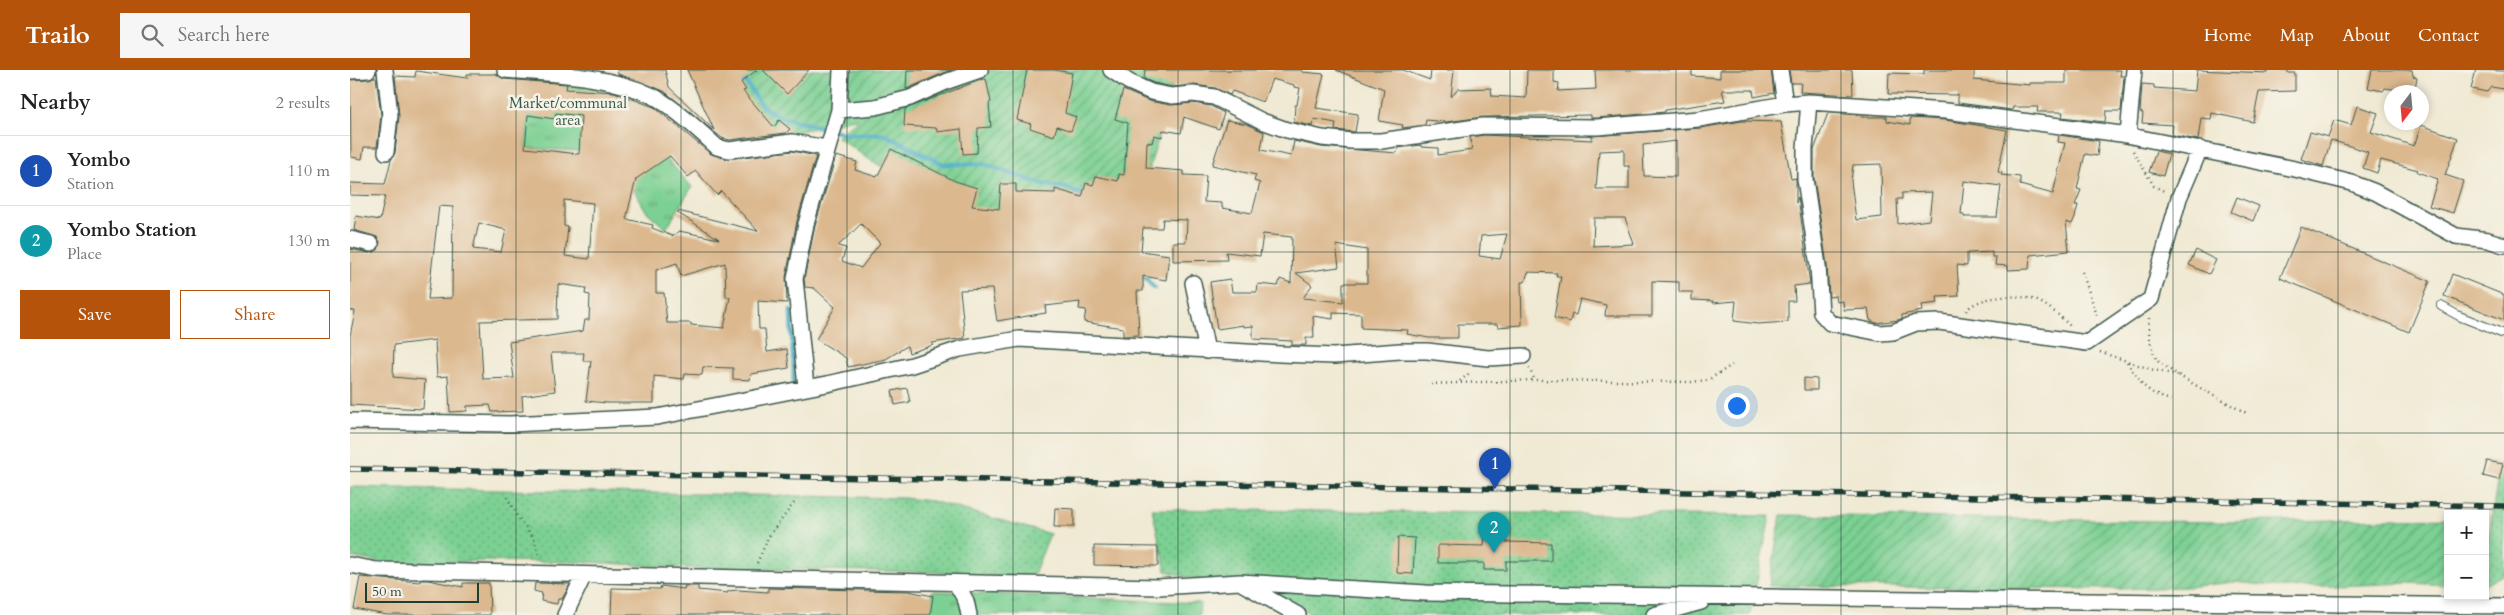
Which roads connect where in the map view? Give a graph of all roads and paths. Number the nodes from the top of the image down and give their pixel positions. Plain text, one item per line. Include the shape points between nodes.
1 (368, 70) edge
2 (385, 70) edge
3 (505, 70) edge
4 (840, 70) edge
5 (980, 70) edge
6 (1111, 70) edge
7 (1780, 70) edge
8 (2134, 70) edge
9 (350, 71) edge
10 (1809, 102) junction
11 (1785, 104) junction
12 (839, 110) junction
13 (2124, 134) junction
14 (826, 148) junction
15 (2200, 149) junction
16 (386, 152) dead end
17 (2178, 198) junction
18 (350, 239) edge
19 (371, 244) dead end
20 (2504, 246) edge
21 (2082, 272) dead end
22 (1193, 283) dead end
23 (2151, 299) junction
24 (2441, 306) dead end
25 (1962, 324) junction
26 (2103, 331) junction
27 (2504, 334) edge
28 (2087, 343) junction
29 (1207, 350) junction
30 (1523, 356) dead end
31 (2126, 361) junction
32 (1732, 365) dead end
33 (2180, 376) junction
34 (1431, 384) dead end
35 (806, 388) junction
36 (2172, 400) dead end
37 (2247, 412) dead end
38 (350, 421) edge
39 (507, 497) dead end
40 (794, 502) dead end
41 (350, 565) edge
42 (545, 574) junction
43 (584, 575) junction
44 (751, 579) junction
45 (1240, 582) junction
46 (956, 583) junction
47 (1719, 598) junction
48 (2504, 606) edge
49 (2115, 609) edge
50 (2215, 610) edge
51 (565, 615) edge
52 (969, 615) edge
53 (1298, 615) edge
54 (1654, 615) edge

1 - 9 street
2 - 16 street via 390,115
3 - 14 street via 578,76 653,96 717,147 729,150 792,142
4 - 12 street
5 - 12 street via 910,98 875,107
6 - 11 street via 1151,92 1214,97 1287,130 1352,141 1381,141 1483,126 1597,127 1699,120
7 - 11 street
8 - 13 street
10 - 11 street
10 - 13 street via 1946,111
10 - 25 street via 1804,148 1805,180 1818,266 1821,312 1830,323 1880,332 1893,332 1916,323
12 - 14 street
13 - 15 street
13 - 17 path via 2154,186
14 - 35 street via 795,279
15 - 17 street
15 - 20 street via 2352,183 2456,236 2488,240
17 - 23 street
18 - 19 street
21 - 26 path
22 - 29 street
23 - 26 street
23 - 33 path via 2148,330 2157,360
24 - 27 lane
25 - 28 street
25 - 28 path via 1963,314 1969,306 1981,301 2010,296 2033,299 2059,315
26 - 28 street
28 - 31 path
29 - 30 street via 1334,356 1427,351 1488,358
29 - 35 street via 1019,339 960,349 912,366
31 - 33 path
31 - 36 path via 2136,378 2154,396
32 - 34 path via 1708,380 1691,382 1535,380
33 - 37 path
35 - 38 street via 657,417 510,424
39 - 42 path via 534,538
40 - 44 path via 769,536
41 - 42 street via 377,570
42 - 43 street
43 - 44 street
43 - 51 street
44 - 46 street
45 - 46 street via 1158,587
45 - 47 street via 1426,593
45 - 53 street
46 - 52 street
47 - 49 street
47 - 54 street
48 - 50 street
49 - 50 street

